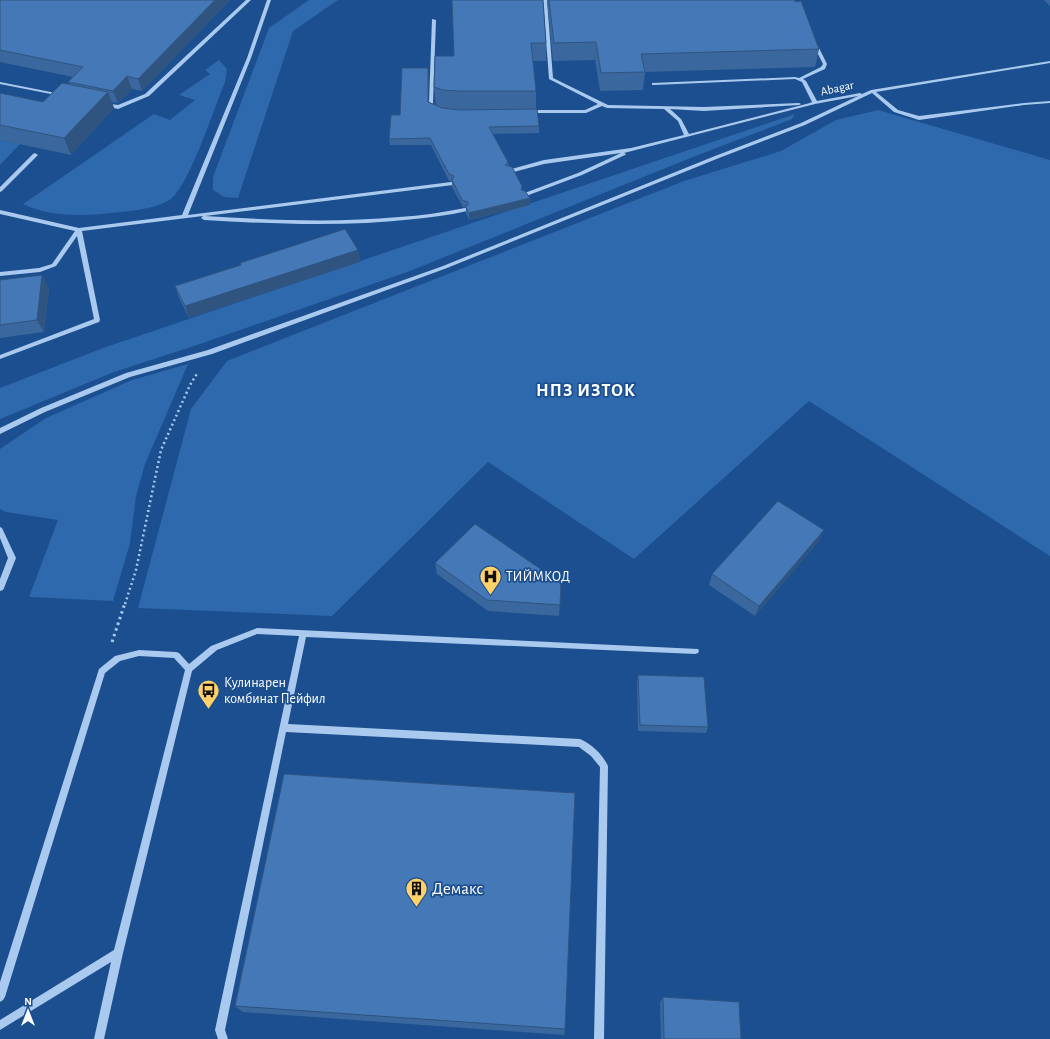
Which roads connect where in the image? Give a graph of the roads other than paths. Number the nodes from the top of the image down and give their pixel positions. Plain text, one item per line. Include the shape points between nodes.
1 (249, 0) edge
2 (269, 0) edge
3 (545, 0) edge
4 (434, 20) dead end
5 (811, 36) edge
6 (1050, 62) edge
7 (800, 79) junction
8 (0, 83) edge
9 (654, 84) dead end
10 (872, 91) junction
11 (67, 96) edge
12 (96, 102) edge
13 (1050, 102) edge
14 (815, 103) junction
15 (602, 104) junction
16 (663, 108) junction
17 (443, 111) edge
18 (523, 112) edge
19 (687, 136) junction
20 (631, 150) junction
21 (35, 155) edge
22 (510, 171) edge
23 (451, 184) edge
24 (0, 190) edge
25 (524, 196) edge
26 (464, 210) edge
27 (0, 212) edge
28 (184, 217) junction
29 (79, 230) junction
30 (0, 274) edge
31 (0, 357) edge
32 (0, 431) edge
33 (0, 530) edge
34 (0, 588) edge
35 (303, 633) junction
36 (695, 652) dead end
37 (189, 669) junction
38 (283, 728) junction
39 (118, 953) junction
40 (0, 997) edge
41 (0, 1025) edge
42 (99, 1039) edge
43 (223, 1039) edge
44 (599, 1039) edge

1 - 12 street via 146,95 118,107
2 - 28 street via 249,58
3 - 15 street via 551,79
4 - 17 street via 431,103 432,107
5 - 7 street via 825,64 823,68
6 - 10 street, Abagar
7 - 9 street
7 - 14 street via 804,81
8 - 11 street
10 - 13 street via 896,111 919,118
10 - 14 street, Abagar
10 - 32 street via 803,124 445,268 210,352 128,375 43,410
14 - 16 street via 704,109
14 - 19 street, Abagar
15 - 16 street
15 - 18 street via 586,111
16 - 19 street via 679,118
19 - 20 street, Abagar
20 - 22 street via 544,162
20 - 25 street
21 - 24 street
23 - 28 street
26 - 28 street via 428,217 375,222 295,223
27 - 29 street
28 - 29 street
29 - 30 street via 54,265 40,270
29 - 31 street via 97,320
33 - 34 street via 12,558
35 - 36 street
35 - 37 street via 257,631 214,648
35 - 38 street
37 - 39 street
37 - 40 street via 176,655 139,653 118,658 102,671
38 - 43 street via 220,1030
38 - 44 street via 580,743 594,753 604,766
39 - 41 street
39 - 42 street

